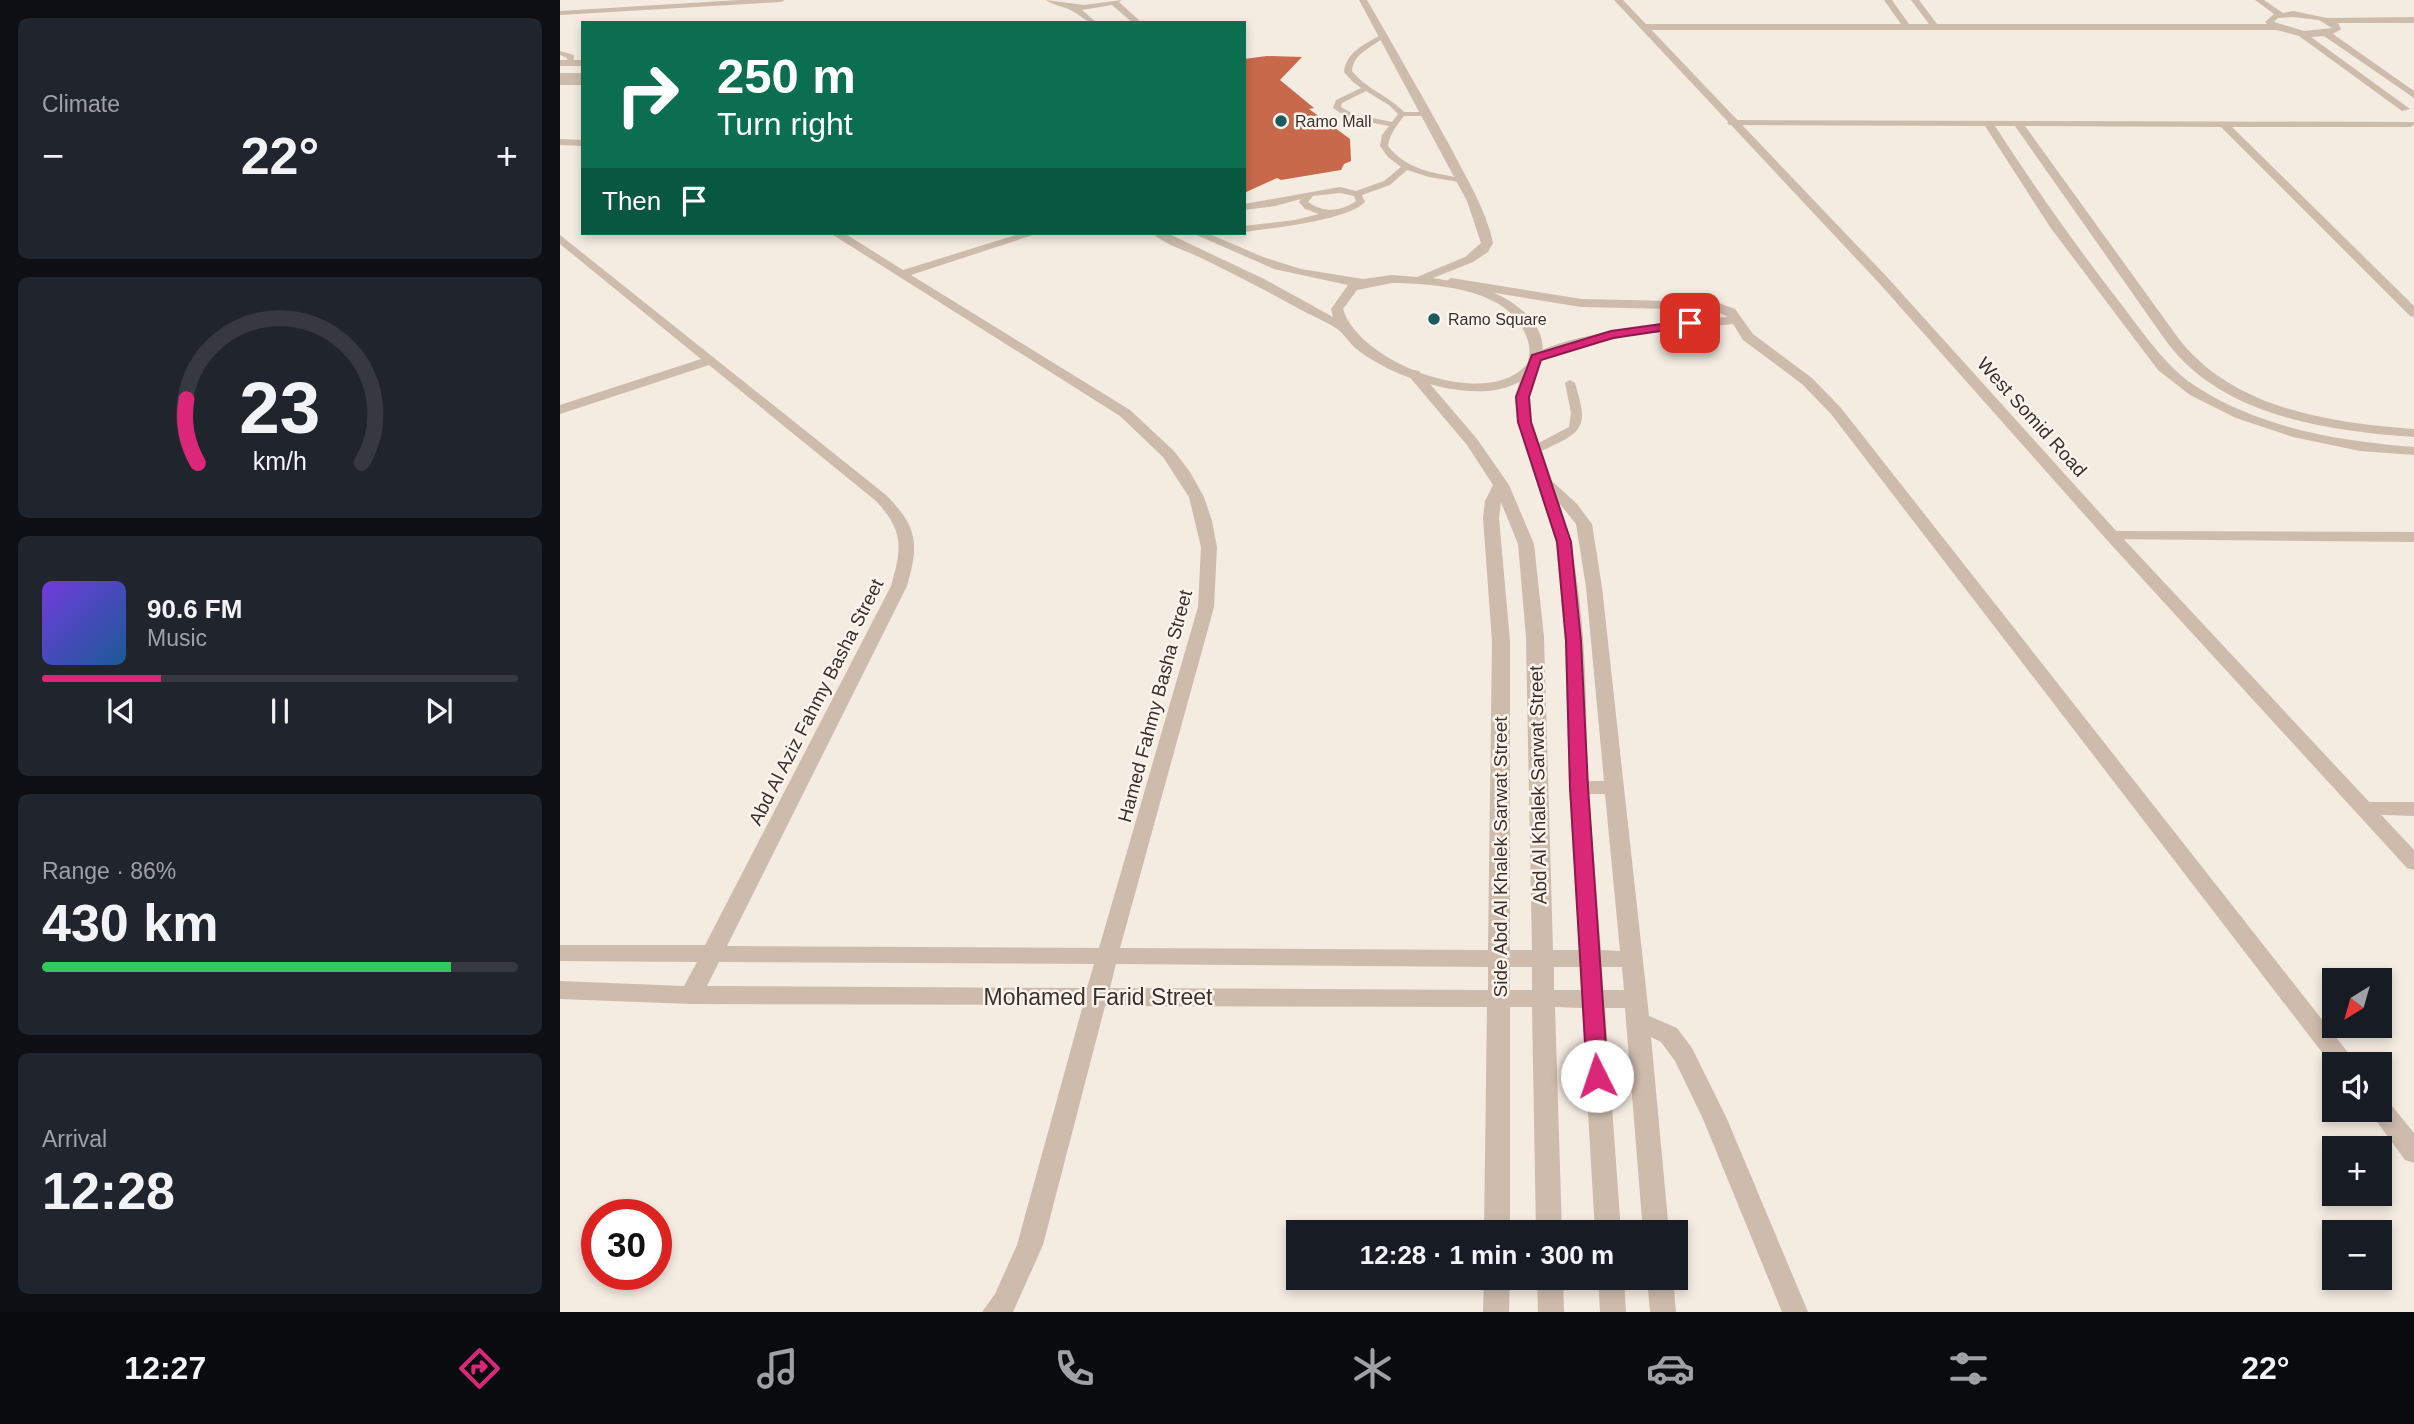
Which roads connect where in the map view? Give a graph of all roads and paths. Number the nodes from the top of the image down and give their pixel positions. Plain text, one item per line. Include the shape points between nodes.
1 (781, 0) edge
2 (1050, 0) edge
3 (1363, 0) edge
4 (1618, 0) edge
5 (1888, 0) edge
6 (1915, 0) edge
7 (2259, 0) edge
8 (1116, 1) edge
9 (1073, 7) junction
10 (2294, 8) dead end
11 (560, 13) edge
12 (2281, 15) junction
13 (2305, 15) junction
14 (2269, 19) junction
15 (2327, 20) junction
16 (2414, 20) edge
17 (1090, 21) edge
18 (1136, 21) edge
19 (1640, 23) junction
20 (1904, 23) junction
21 (1932, 23) junction
22 (2277, 27) junction
23 (2337, 27) junction
24 (2414, 27) edge
25 (2299, 32) junction
26 (2326, 33) junction
27 (1383, 36) junction
28 (560, 54) edge
29 (565, 63) edge
30 (560, 69) edge
31 (581, 69) edge
32 (560, 76) edge
33 (581, 76) edge
34 (560, 82) edge
35 (581, 82) edge
36 (1364, 89) junction
37 (2414, 95) edge
38 (2405, 110) edge
39 (1402, 114) junction
40 (1425, 114) junction
41 (1729, 119) junction
42 (1995, 120) junction
43 (2018, 123) junction
44 (2412, 124) edge
45 (1396, 125) junction
46 (2225, 125) junction
47 (560, 142) edge
48 (581, 143) edge
49 (1406, 167) junction
50 (1462, 181) junction
51 (1310, 194) junction
52 (1357, 194) junction
53 (1246, 207) edge
54 (1340, 211) junction
55 (2054, 226) junction
56 (2087, 226) junction
57 (1246, 231) edge
58 (839, 235) edge
59 (1027, 235) edge
60 (1162, 235) edge
61 (1202, 235) edge
62 (1242, 235) edge
63 (560, 238) edge
64 (1234, 250) junction
65 (901, 274) junction
66 (1419, 279) junction
67 (1451, 282) junction
68 (1363, 283) junction
69 (2414, 313) edge
70 (1736, 320) junction
71 (1345, 330) junction
72 (711, 360) junction
73 (1533, 364) junction
74 (1414, 374) junction
75 (1570, 383) dead end
76 (560, 410) edge
77 (2414, 433) edge
78 (1533, 450) junction
79 (2414, 451) edge
80 (1544, 480) junction
81 (1501, 485) junction
82 (2112, 536) junction
83 (2414, 537) edge
84 (1579, 787) junction
85 (1614, 788) junction
86 (2366, 809) junction
87 (2414, 809) edge
88 (2413, 860) edge
89 (560, 953) edge
90 (710, 956) junction
91 (1107, 956) junction
92 (1501, 958) junction
93 (1541, 958) junction
94 (1590, 959) junction
95 (1631, 959) junction
96 (560, 990) edge
97 (691, 995) junction
98 (1096, 997) junction
99 (1500, 999) junction
100 (1544, 999) junction
101 (1592, 999) junction
102 (1636, 1010) junction
103 (2336, 1052) edge
104 (2391, 1122) edge
105 (2414, 1152) edge
106 (1497, 1220) edge
107 (1549, 1220) edge
108 (1607, 1220) edge
109 (1655, 1220) edge
110 (1497, 1290) edge
111 (1550, 1290) edge
112 (1612, 1290) edge
113 (1661, 1290) edge
114 (995, 1312) edge
115 (1496, 1312) edge
116 (1551, 1312) edge
117 (1613, 1312) edge
118 (1663, 1312) edge
119 (1795, 1312) edge

1 - 11 street
2 - 9 street
3 - 27 street
4 - 19 street, West Somid Road
5 - 20 street
6 - 21 street
7 - 12 street
8 - 9 street
8 - 18 street
9 - 17 street
10 - 13 street
12 - 13 street
12 - 14 street
13 - 15 street
14 - 21 street
14 - 22 street
15 - 16 street
15 - 23 street
19 - 20 street
19 - 41 street, West Somid Road
20 - 21 street
21 - 22 street
22 - 25 street
23 - 24 street
23 - 26 street
25 - 26 street
25 - 38 street
26 - 37 street
27 - 36 lane via 1356,50 1350,60 1348,69
27 - 40 street
28 - 29 lane via 570,57
30 - 31 street
32 - 33 street
34 - 35 street
36 - 39 lane via 1396,105
36 - 45 lane via 1337,108 1351,116
38 - 42 street
38 - 44 street
39 - 40 lane
39 - 45 lane
40 - 50 street
41 - 42 street
41 - 82 street, West Somid Road via 1883,281
42 - 43 street
42 - 55 street
43 - 46 street
43 - 56 street
44 - 46 street
45 - 49 lane via 1386,135 1384,146
46 - 69 street
47 - 48 street
49 - 50 lane
49 - 52 lane via 1387,183
50 - 66 street via 1484,225 1486,247 1459,264
51 - 52 lane via 1340,190
51 - 53 lane
51 - 54 lane via 1305,205
52 - 54 lane via 1357,206
54 - 57 lane
55 - 56 street
55 - 79 street via 2163,367 2195,392 2241,415 2298,434 2360,447
56 - 77 street via 2196,368 2225,387 2308,418
58 - 65 street, Hamed Fahmy Basha Street
59 - 65 street
60 - 71 street
61 - 64 street
62 - 64 lane
63 - 72 street, Abd Al Aziz Fahmy Basha Street
64 - 68 street via 1298,274
65 - 91 street, Hamed Fahmy Basha Street via 1125,413 1172,456 1199,501 1210,546 1206,607
66 - 67 street
66 - 68 street
67 - 70 street via 1581,303 1707,304 1724,309
67 - 73 street via 1500,301 1517,313 1533,331 1538,350
68 - 71 street via 1343,293 1337,309
70 - 73 street via 1611,335
70 - 103 street via 1748,337 1807,382 1836,411
71 - 74 street via 1367,351
72 - 76 street
72 - 90 street, Abd Al Aziz Fahmy Basha Street via 881,498 899,515 908,537 899,586
73 - 74 street via 1512,383 1479,387 1440,383
73 - 78 street, Abd Al Khalek Sarwat Street via 1522,397
74 - 81 street, Abd Al Khalek Sarwat Street via 1472,442
75 - 78 lane via 1577,426
78 - 80 street, Abd Al Khalek Sarwat Street
80 - 84 street, Abd Al Khalek Sarwat Street via 1564,542 1574,641
80 - 85 street via 1584,524
81 - 92 street, Side Abd Al Khalek Sarwat Street via 1491,518 1501,641
81 - 93 street, Abd Al Khalek Sarwat Street via 1526,544 1535,637
82 - 83 street
82 - 86 street, West Somid Road
84 - 85 street
84 - 94 street, Abd Al Khalek Sarwat Street
85 - 95 street
86 - 87 street
86 - 88 street, West Somid Road
89 - 90 street, Mohamed Farid Street
90 - 91 street, Mohamed Farid Street
90 - 97 street, Abd Al Aziz Fahmy Basha Street
91 - 92 street, Mohamed Farid Street
91 - 98 street, Hamed Fahmy Basha Street
92 - 93 street, Mohamed Farid Street
92 - 99 street, Side Abd Al Khalek Sarwat Street
93 - 94 street, Mohamed Farid Street
93 - 100 street, Abd Al Khalek Sarwat Street
94 - 95 street, Mohamed Farid Street
94 - 101 street, Abd Al Khalek Sarwat Street
95 - 102 street
96 - 97 street, Mohamed Farid Street
97 - 98 street, Mohamed Farid Street
98 - 99 street, Mohamed Farid Street
98 - 114 street, Hamed Fahmy Basha Street via 1030,1244 1004,1303
99 - 100 street, Mohamed Farid Street
99 - 106 street, Side Abd Al Khalek Sarwat Street
100 - 101 street, Mohamed Farid Street
100 - 107 street, Abd Al Khalek Sarwat Street
101 - 102 street, Mohamed Farid Street
101 - 108 street, Abd Al Khalek Sarwat Street
102 - 109 street
102 - 119 street via 1669,1035 1684,1055
104 - 105 street
110 - 115 street
111 - 116 street
112 - 117 street
113 - 118 street

